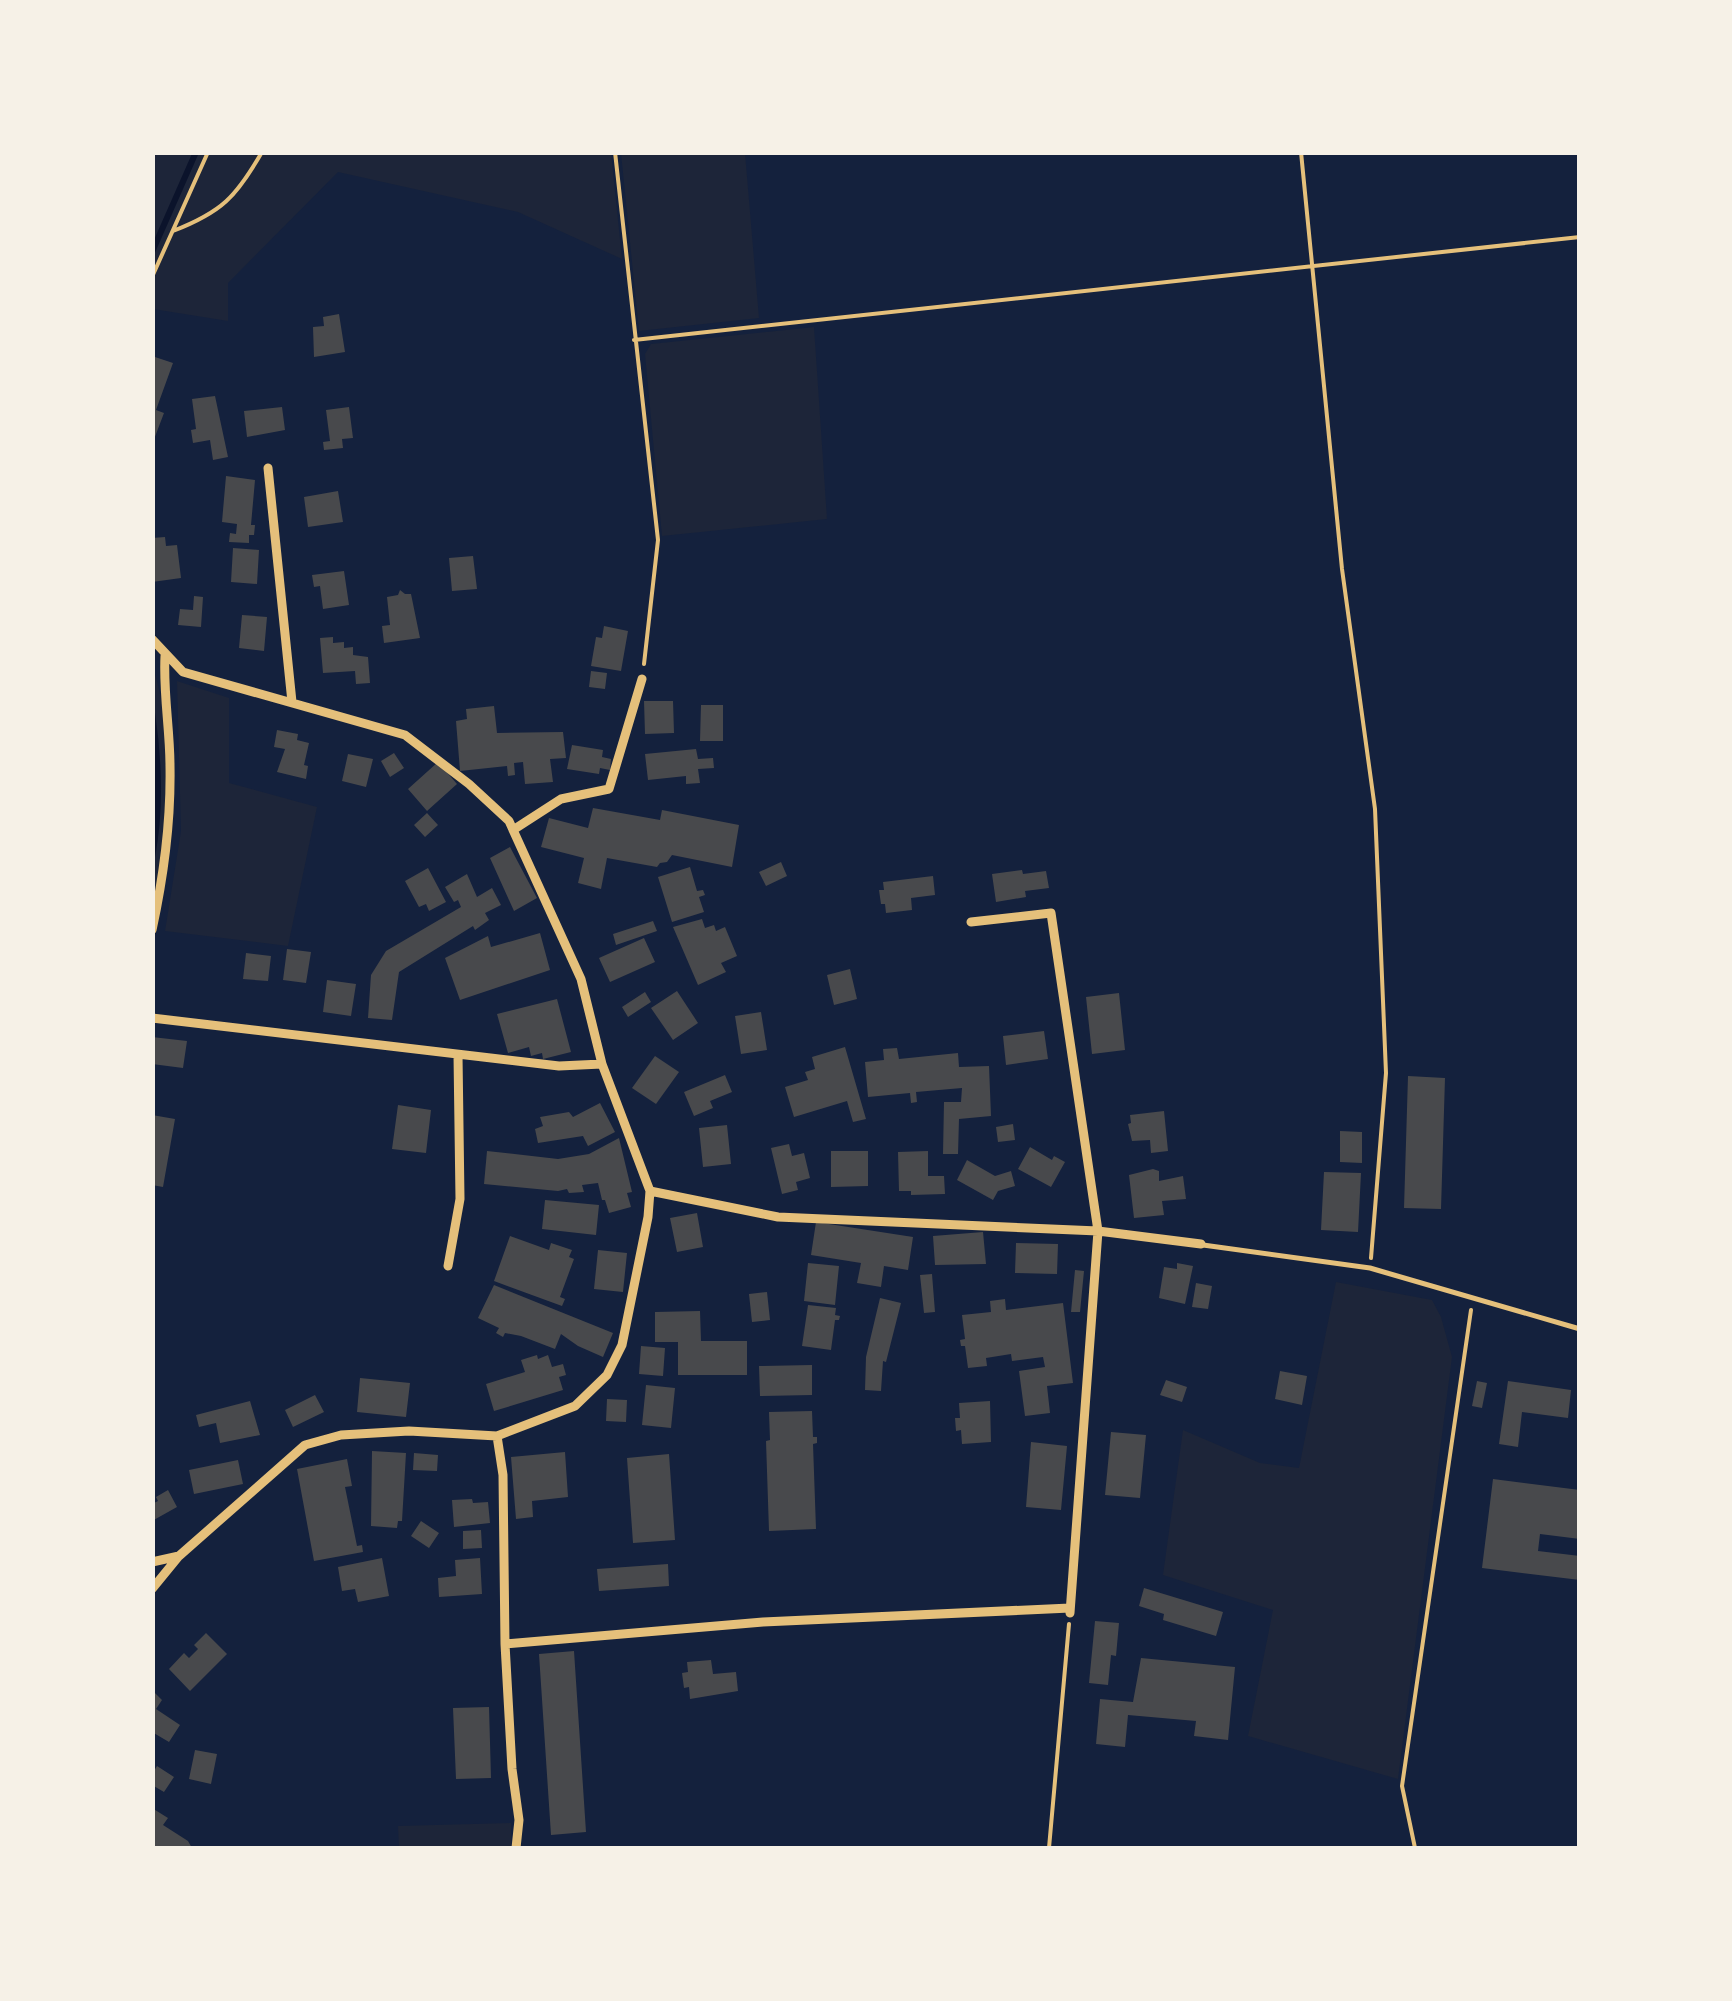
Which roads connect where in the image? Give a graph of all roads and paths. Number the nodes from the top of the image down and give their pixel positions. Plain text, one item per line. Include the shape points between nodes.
1 (208, 152) edge
2 (262, 152) edge
3 (614, 152) edge
4 (1301, 152) edge
5 (173, 232) junction
6 (1580, 237) edge
7 (1314, 268) junction
8 (152, 277) edge
9 (634, 340) junction
10 (268, 468) dead end
11 (152, 640) edge
12 (165, 656) junction
13 (642, 679) joint
14 (292, 702) junction
15 (513, 830) junction
16 (971, 922) dead end
17 (152, 930) edge
18 (152, 1018) edge
19 (458, 1055) junction
20 (602, 1064) junction
21 (650, 1191) junction
22 (1098, 1231) junction
23 (1201, 1244) joint
24 (448, 1266) dead end
25 (1370, 1268) junction
26 (1473, 1298) junction
27 (1580, 1329) edge
28 (498, 1436) junction
29 (179, 1556) junction
30 (152, 1562) edge
31 (152, 1590) edge
32 (1070, 1611) junction
33 (505, 1644) junction
34 (516, 1848) edge
35 (1049, 1848) edge
36 (1415, 1848) edge

1 - 5 path
2 - 5 path via 239,192
3 - 9 path
4 - 7 path
5 - 8 path
6 - 7 path
7 - 9 path
7 - 25 path via 1342,568 1375,809 1386,1073
9 - 13 path via 658,540
10 - 14 street
11 - 12 street
12 - 14 street via 183,672
12 - 17 street via 170,823
13 - 15 street via 609,789 561,799
14 - 15 street via 405,735 469,784
15 - 20 street via 581,979
16 - 22 street via 1051,913
18 - 19 street
19 - 20 street
19 - 24 street via 460,1199
20 - 21 street
21 - 22 street via 778,1217
21 - 28 street via 632,1301 608,1375 575,1406
22 - 23 street
22 - 32 street
23 - 25 lane
25 - 26 lane
26 - 27 lane
26 - 36 path via 1402,1786
28 - 29 street via 409,1431 341,1435 306,1445
28 - 33 street
29 - 30 street
29 - 31 street
32 - 33 street via 763,1622
32 - 35 path
33 - 34 street

